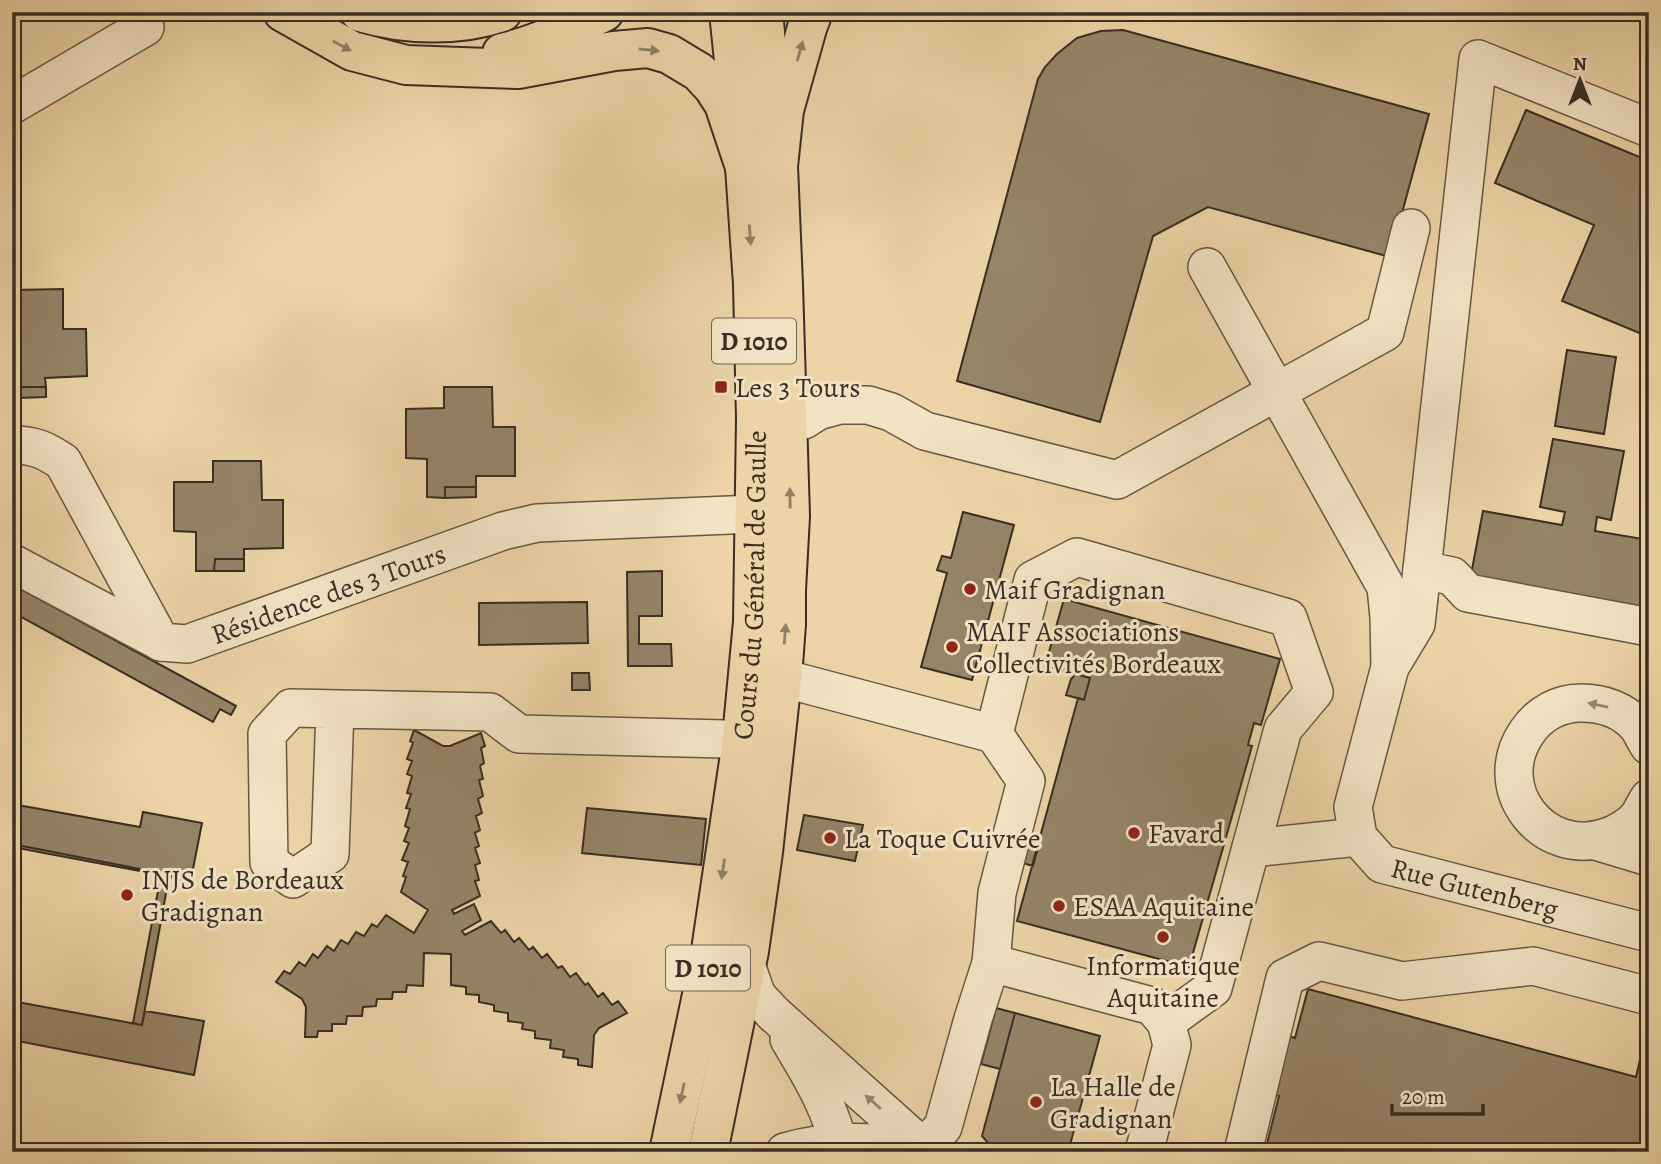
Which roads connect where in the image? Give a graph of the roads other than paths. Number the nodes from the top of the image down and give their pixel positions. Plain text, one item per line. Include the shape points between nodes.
1 (283, 12) edge
2 (360, 12) edge
3 (502, 12) edge
4 (604, 12) edge
5 (729, 12) edge
6 (763, 12) edge
7 (813, 12) edge
8 (145, 27) dead end
9 (442, 67) junction
10 (12, 105) edge
11 (1649, 128) edge
12 (762, 167) junction
13 (1411, 228) dead end
14 (1207, 267) dead end
15 (1278, 391) junction
16 (788, 421) junction
17 (12, 444) edge
18 (754, 514) junction
19 (12, 563) edge
20 (1422, 570) junction
21 (786, 590) junction
22 (1649, 627) edge
23 (161, 642) junction
24 (1390, 667) junction
25 (782, 678) junction
26 (335, 709) dead end
27 (994, 734) junction
28 (1649, 746) edge
29 (741, 748) junction
30 (1649, 798) edge
31 (1358, 837) junction
32 (1596, 841) junction
33 (1251, 848) junction
34 (763, 852) junction
35 (1649, 857) edge
36 (1649, 933) edge
37 (991, 963) junction
38 (746, 965) junction
39 (1649, 996) edge
40 (774, 1014) junction
41 (1166, 1022) junction
42 (840, 1147) edge
43 (925, 1150) edge
44 (669, 1152) edge
45 (708, 1152) edge
46 (785, 1152) edge
47 (1143, 1152) edge
48 (1243, 1152) edge

1 -> 9 main road via 352,51 406,65
2 - 3 main road via 450,23
4 - 9 main road via 513,51
5 - 12 main road, Cours du Général de Gaulle / D 1010
6 - 12 main road, Cours du Général de Gaulle / D 1010
12 -> 7 main road
8 - 10 street
9 -> 12 main road via 518,69 648,48 669,54 699,72 713,88
11 - 20 street via 1478,59
12 - 16 main road, Cours du Général de Gaulle / D 1010
12 -> 18 main road, Cours du Général de Gaulle / D 1010 via 754,311
13 - 15 street via 1385,332
14 - 15 street
15 - 16 street via 1117,480 925,430 868,405 840,405 804,420
15 - 24 street via 1386,587
21 -> 16 main road, Cours du Général de Gaulle / D 1010
17 - 23 street via 44,449 63,462
18 - 21 street via 763,522
18 - 23 street, Résidence des 3 Tours via 537,523 503,531 187,645
18 - 29 main road, Cours du Général de Gaulle / D 1010 via 753,622
19 - 23 street
20 - 22 street via 1452,576 1468,593
20 - 24 street via 1416,624
25 -> 21 main road, Cours du Général de Gaulle / D 1010
24 - 31 street, Rue Gutenberg via 1353,807
25 - 27 street
25 - 34 main road, Cours du Général de Gaulle / D 1010
26 - 29 street via 490,712 519,734 725,739
27 - 33 street via 1033,580 1077,556 1288,618 1314,692 1283,729
27 - 37 street via 1026,780 997,893
28 -> 32 street via 1638,727 1619,711 1596,703 1572,703 1550,710 1520,741 1514,784 1521,805 1553,835
29 - 34 street via 758,769 756,804
29 -> 44 main road, Cours du Général de Gaulle / D 1010 via 710,957
30 - 32 street via 1619,833
31 - 33 street
31 - 36 street, Rue Gutenberg via 1382,864
32 - 35 street
33 - 41 street via 1213,989
34 - 38 main road, Cours du Général de Gaulle / D 1010
37 - 41 street via 1152,1006
37 - 43 street via 943,1127
38 - 40 street via 757,996
38 - 45 main road, Cours du Général de Gaulle / D 1010
39 - 48 street via 1533,966 1402,981 1319,961 1285,978
40 - 42 street via 811,1075
43 -> 40 street
41 - 47 street via 1172,1045
42 - 43 street via 855,1141
42 - 46 street

